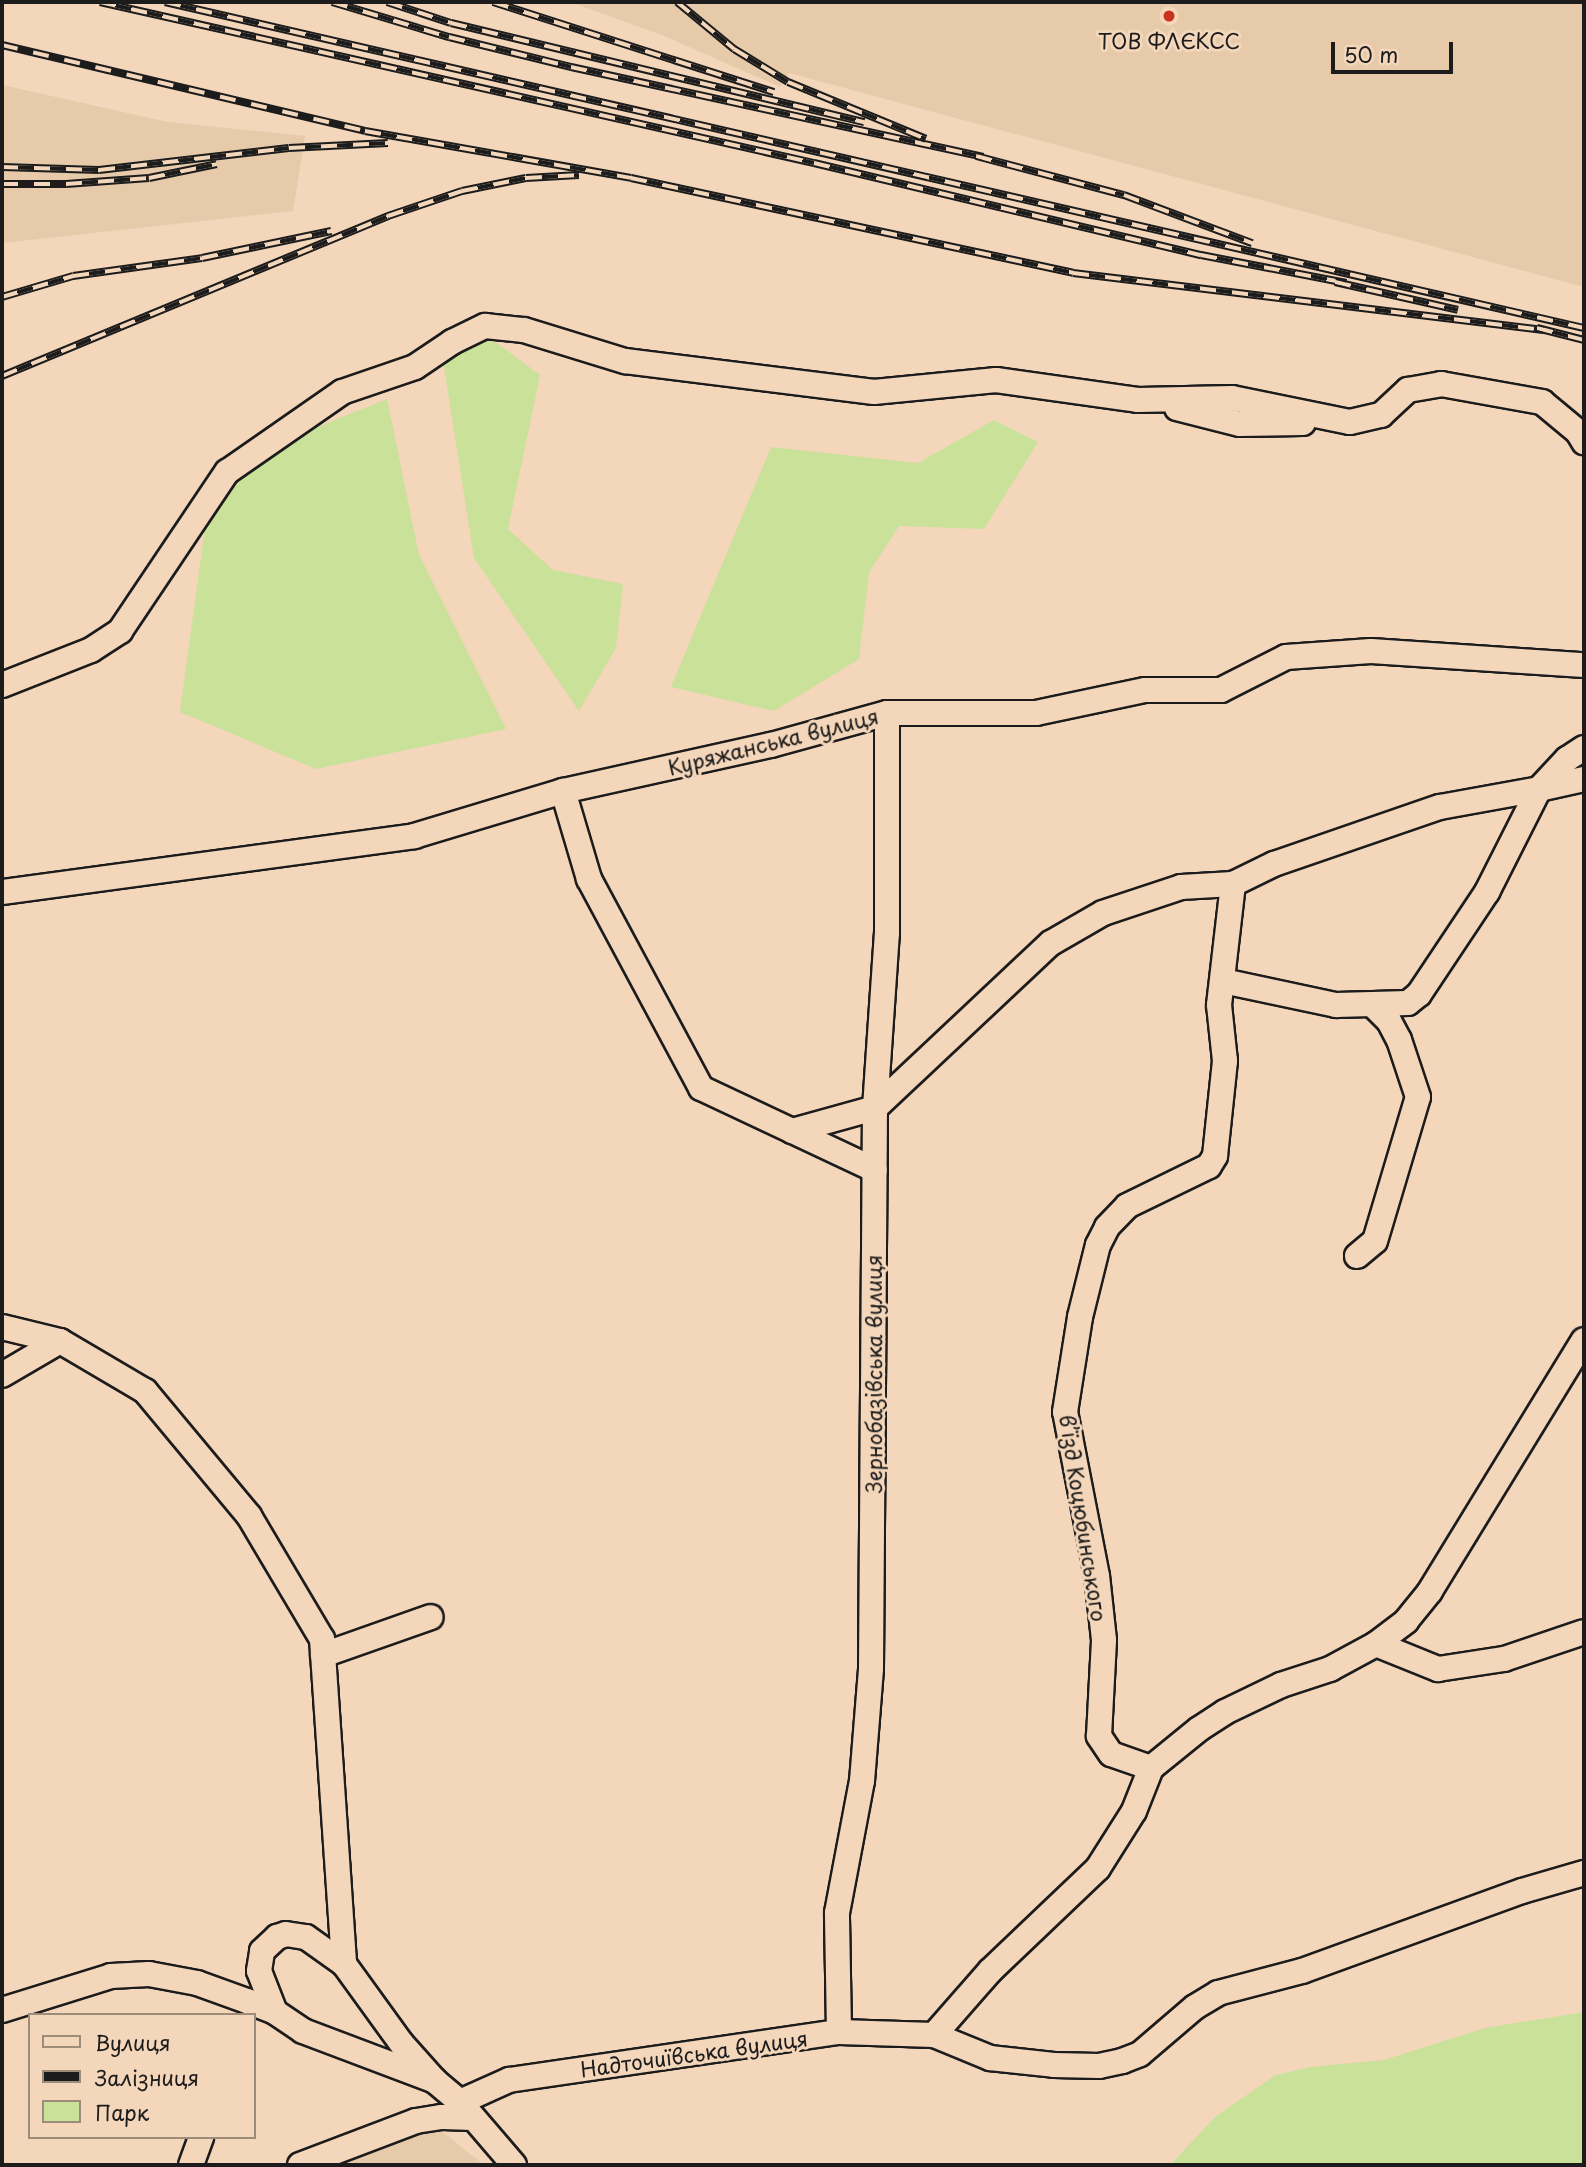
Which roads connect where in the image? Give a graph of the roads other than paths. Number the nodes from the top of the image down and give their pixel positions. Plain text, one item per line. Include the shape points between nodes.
1 (1584, 442) edge
2 (1577, 662) edge
3 (2, 685) edge
4 (887, 713) junction
5 (1584, 748) edge
6 (1584, 779) edge
7 (1539, 789) junction
8 (563, 791) junction
9 (1233, 884) junction
10 (2, 892) edge
11 (1223, 981) junction
12 (1374, 1006) junction
13 (875, 1108) junction
14 (792, 1131) junction
15 (875, 1170) junction
16 (1357, 1256) dead end
17 (2, 1327) edge
18 (1584, 1340) edge
19 (60, 1341) junction
20 (2, 1375) edge
21 (431, 1617) dead end
22 (1584, 1632) edge
23 (1376, 1644) junction
24 (323, 1655) junction
25 (1151, 1768) junction
26 (1584, 1873) edge
27 (344, 1964) junction
28 (6, 2006) edge
29 (245, 2008) edge
30 (275, 2012) junction
31 (839, 2032) junction
32 (934, 2035) junction
33 (435, 2081) junction
34 (467, 2110) junction
35 (200, 2139) edge
36 (191, 2165) edge
37 (300, 2165) edge
38 (514, 2165) edge

1 - 3 street via 1542,402 1441,384 1408,390 1381,415 1350,422 1232,398 1138,400 996,380 874,392 625,361 524,330 485,326 415,367 342,392 227,472 120,631 91,650
2 - 4 street, Куряжанська вулиця via 1371,651 1286,657 1221,690 1145,690 1036,713
4 - 8 street, Куряжанська вулиця via 771,745
4 - 13 street, Зернобазівська вулиця via 887,933
5 - 7 street
6 - 7 street
7 - 9 street via 1440,807 1274,864
7 - 12 street via 1486,892 1419,994 1408,1003
8 - 10 street, Куряжанська вулиця via 414,836
8 - 14 street via 589,879 701,1088
9 - 11 street, в’їзд Коцюбинського
9 - 13 street via 1181,887 1103,913 1051,943
11 - 12 street via 1336,1004
11 - 25 street, в’їзд Коцюбинського via 1219,1005 1225,1061 1216,1156 1209,1166 1127,1206 1107,1227 1098,1244 1080,1317 1065,1412 1097,1576 1102,1627 1099,1736 1111,1754
12 - 16 street via 1399,1040 1418,1097 1375,1241
13 - 14 street
13 - 15 street, Зернобазівська вулиця
14 - 15 street
15 - 31 street, Зернобазівська вулиця via 871,1668 862,1781 837,1913
17 - 19 street
18 - 23 street via 1430,1591 1406,1621
19 - 20 street
19 - 24 street via 145,1391 249,1516 322,1639
21 - 24 street
22 - 23 street via 1504,1658 1438,1669
23 - 25 street via 1330,1669 1281,1685 1225,1712
24 - 27 street
25 - 32 street via 1133,1811 1098,1868 990,1971
26 - 32 street via 1302,1971 1219,1993 1195,2007 1140,2054 1122,2062 1054,2065 990,2058
27 - 30 street via 306,1937 277,1937 262,1951 258,1971
27 - 33 street
28 - 29 street via 111,1976 149,1974 197,1983
29 - 30 street
30 - 33 street via 303,2031
31 - 32 street, Надточиївська вулиця
31 - 34 street, Надточиївська вулиця via 509,2080
33 - 34 street
34 - 37 street via 416,2121
34 - 38 street
35 - 36 street

